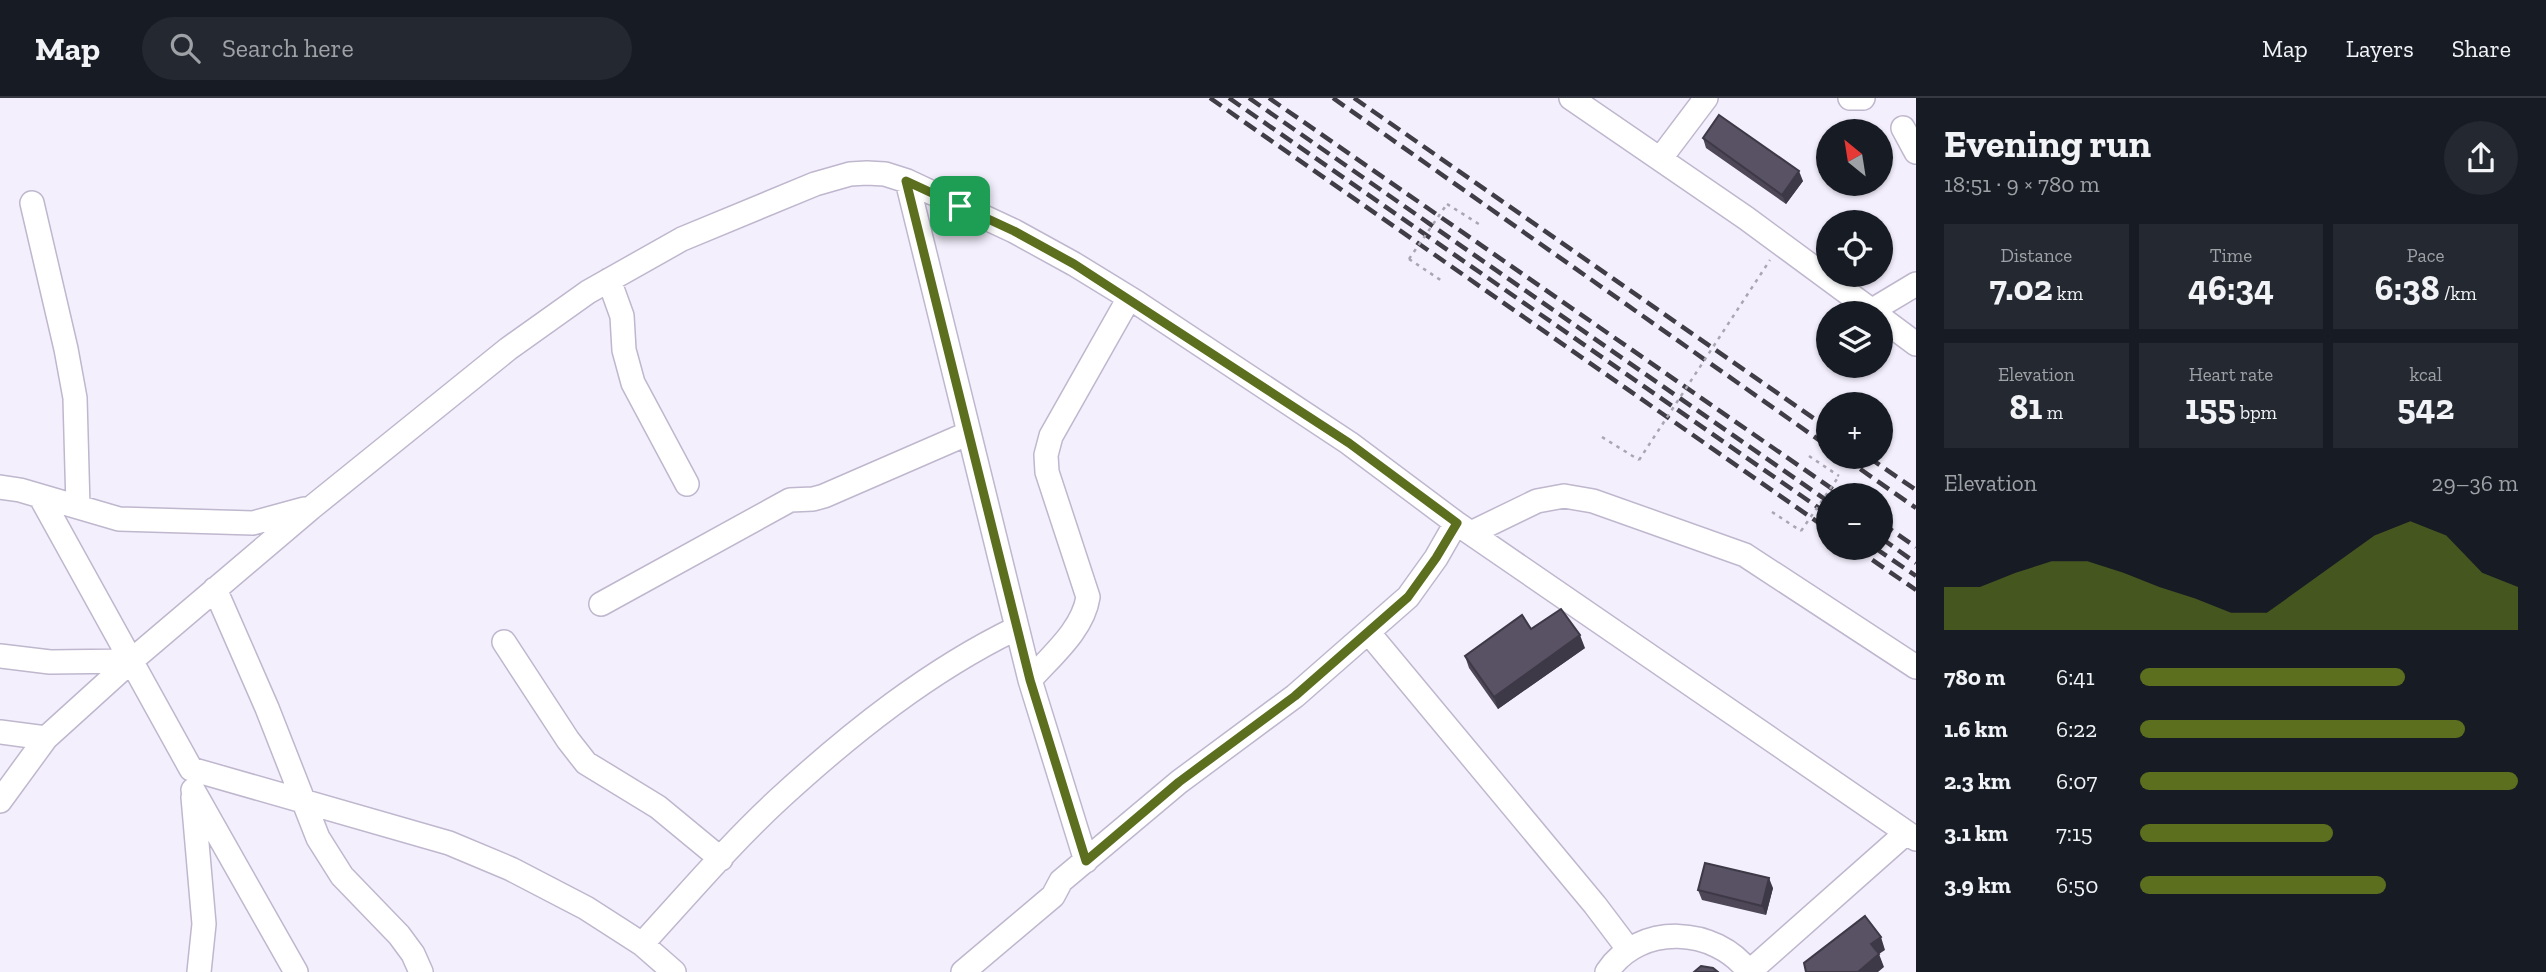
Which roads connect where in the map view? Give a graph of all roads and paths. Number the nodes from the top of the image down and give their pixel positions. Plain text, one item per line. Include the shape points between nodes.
1 (1571, 98) edge
2 (1706, 98) edge
3 (1850, 98) edge
4 (1863, 98) edge
5 (1903, 128) dead end
6 (1916, 152) edge
7 (1660, 159) junction
8 (906, 181) junction
9 (32, 203) dead end
10 (1482, 226) dead end
11 (1770, 260) dead end
12 (610, 280) junction
13 (1441, 281) dead end
14 (1916, 284) edge
15 (1129, 298) junction
16 (1858, 301) edge
17 (1893, 301) edge
18 (1893, 327) edge
19 (1916, 344) edge
20 (969, 433) junction
21 (1602, 437) dead end
22 (1809, 456) dead end
23 (687, 484) dead end
24 (0, 487) edge
25 (40, 496) junction
26 (78, 508) junction
27 (310, 508) junction
28 (1772, 512) dead end
29 (1464, 528) junction
30 (215, 589) junction
31 (601, 604) dead end
32 (1017, 628) junction
33 (1368, 632) junction
34 (504, 642) dead end
35 (0, 656) edge
36 (131, 661) junction
37 (1916, 667) edge
38 (1030, 680) junction
39 (0, 732) edge
40 (46, 738) junction
41 (192, 779) junction
42 (0, 801) edge
43 (305, 802) junction
44 (1911, 836) edge
45 (721, 859) junction
46 (1086, 861) junction
47 (1062, 881) junction
48 (642, 944) junction
49 (1629, 950) junction
50 (199, 972) edge
51 (296, 972) edge
52 (421, 972) edge
53 (674, 972) edge
54 (946, 972) edge
55 (963, 972) edge
56 (1607, 972) edge
57 (1749, 972) edge

1 - 7 street
2 - 7 street
3 - 4 street
5 - 6 street
7 - 16 street
8 - 12 street via 867,173 832,178 682,240
8 - 15 street via 1014,231
8 - 20 street
9 - 26 street via 75,398
10 - 13 path, bridge via 1447,204 1409,259
11 - 21 path, bridge via 1639,460
12 - 23 street via 622,316 624,350 633,383
12 - 27 street via 508,349
14 - 17 street
15 - 29 street via 1349,443
15 - 38 street via 1051,436 1046,455 1047,472 1088,597 1079,624
18 - 19 street
20 - 31 street via 824,496 790,500
20 - 32 street
22 - 28 path, bridge via 1839,476 1801,531
24 - 25 street
25 - 26 street
25 - 36 street
26 - 27 street via 119,519 253,523
27 - 30 street
29 - 33 street via 1408,597
29 - 37 street via 1537,501 1564,496 1593,501 1745,555
29 - 44 street
30 - 36 street
30 - 43 street
32 - 38 street
32 - 45 street via 976,647 875,718 779,799
33 - 46 street via 1295,696 1179,782
33 - 49 street
34 - 45 street via 586,763 658,807
35 - 36 street via 50,663
36 - 40 street
36 - 41 street
38 - 46 street
39 - 40 street
40 - 42 street
41 - 43 street
41 - 50 street via 204,924
41 - 51 street
43 - 48 street via 449,843 511,869
43 - 52 street via 317,838 342,876 399,935
44 - 57 street
45 - 48 street
46 - 47 street
47 - 54 street via 1046,887
47 - 55 street via 1053,896
48 - 53 street
49 - 56 street
49 - 57 street via 1656,938 1686,935 1716,943

